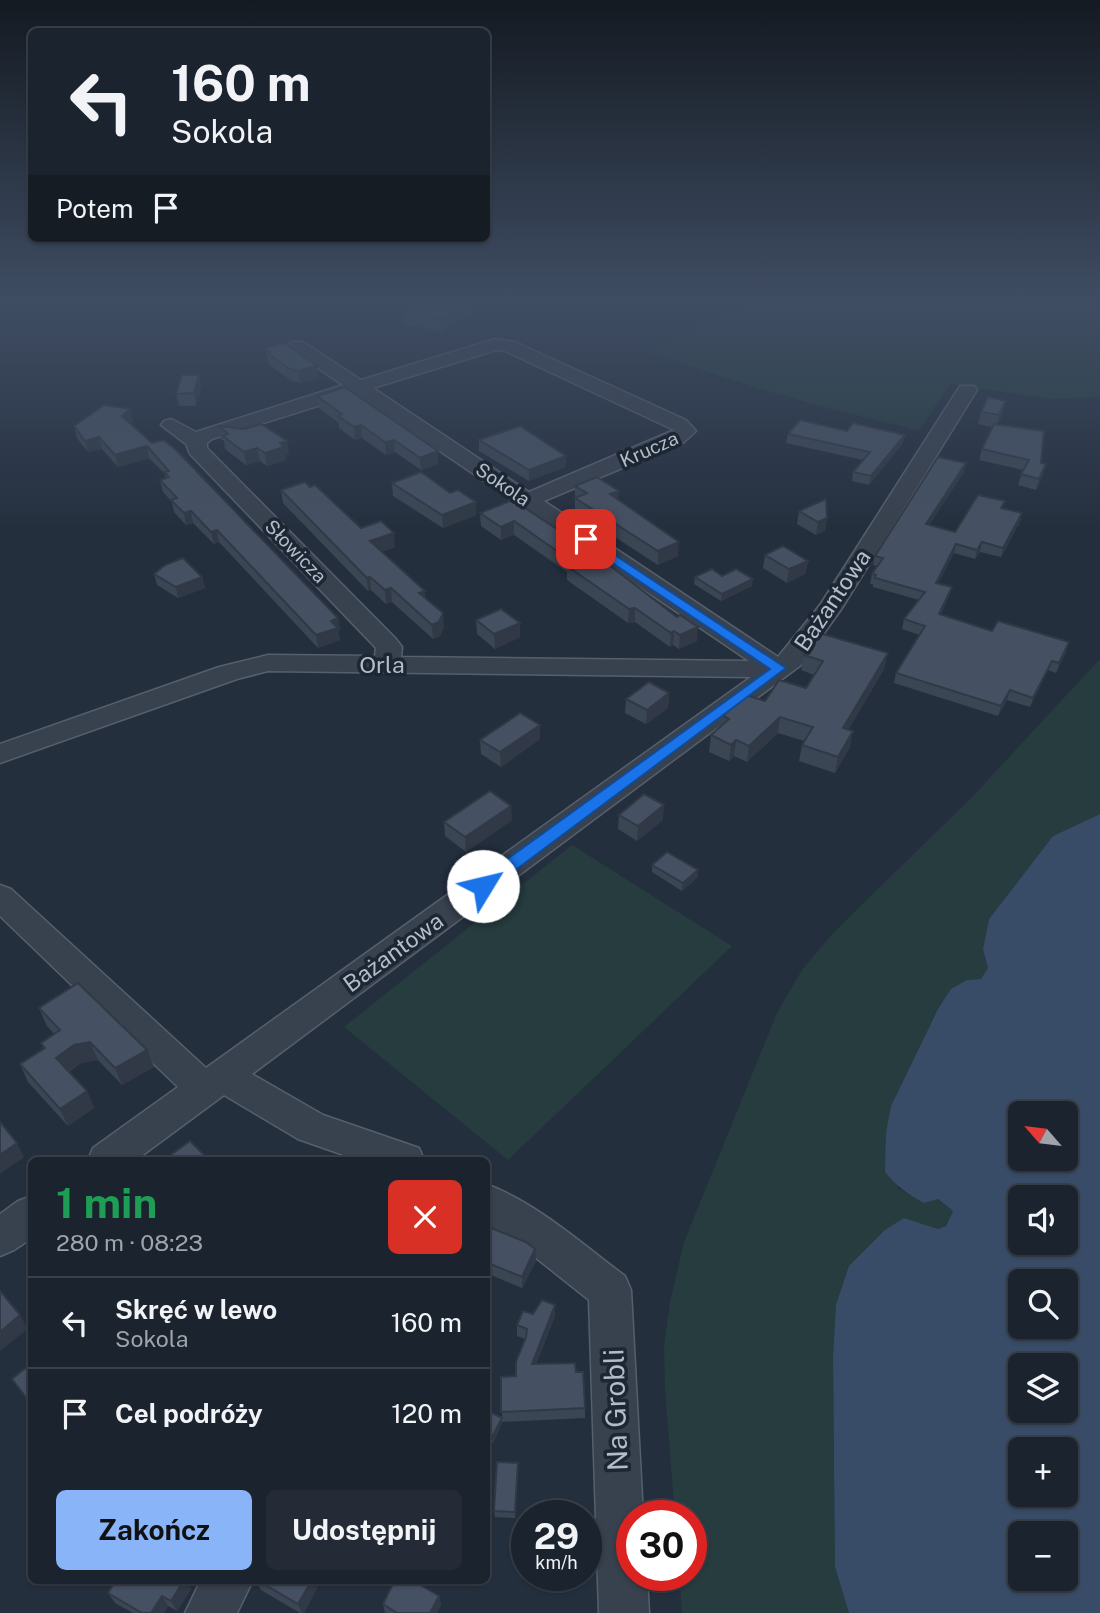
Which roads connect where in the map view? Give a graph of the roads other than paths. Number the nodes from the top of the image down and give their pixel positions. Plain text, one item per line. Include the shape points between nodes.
1 (348, 380) edge
2 (371, 380) edge
3 (583, 380) edge
4 (356, 386) junction
5 (967, 390) dead end
6 (171, 425) dead end
7 (196, 441) junction
8 (527, 500) junction
9 (388, 664) junction
10 (779, 668) junction
11 (0, 754) edge
12 (0, 897) edge
13 (214, 1083) junction
14 (111, 1157) edge
15 (396, 1157) edge
16 (490, 1205) edge
17 (28, 1217) edge
18 (0, 1237) edge
19 (227, 1584) edge
20 (210, 1613) edge
21 (624, 1613) edge

1 - 4 street, Sokola
2 - 4 street, Krucza
3 - 8 street, Krucza via 686,431
4 - 7 street
4 - 8 street, Sokola
5 - 10 street, Bażantowa via 830,608 794,657
6 - 7 street, Słowicza
7 - 9 street, Słowicza via 197,450 386,643
8 - 10 street, Sokola
9 - 10 street, Orla
9 - 11 street, Orla via 268,663
10 - 13 street, Bażantowa
12 - 13 street
13 - 14 street, Bażantowa
13 - 15 street via 311,1127
16 - 21 street, Na Grobli via 610,1290
17 - 18 street
19 - 20 street

